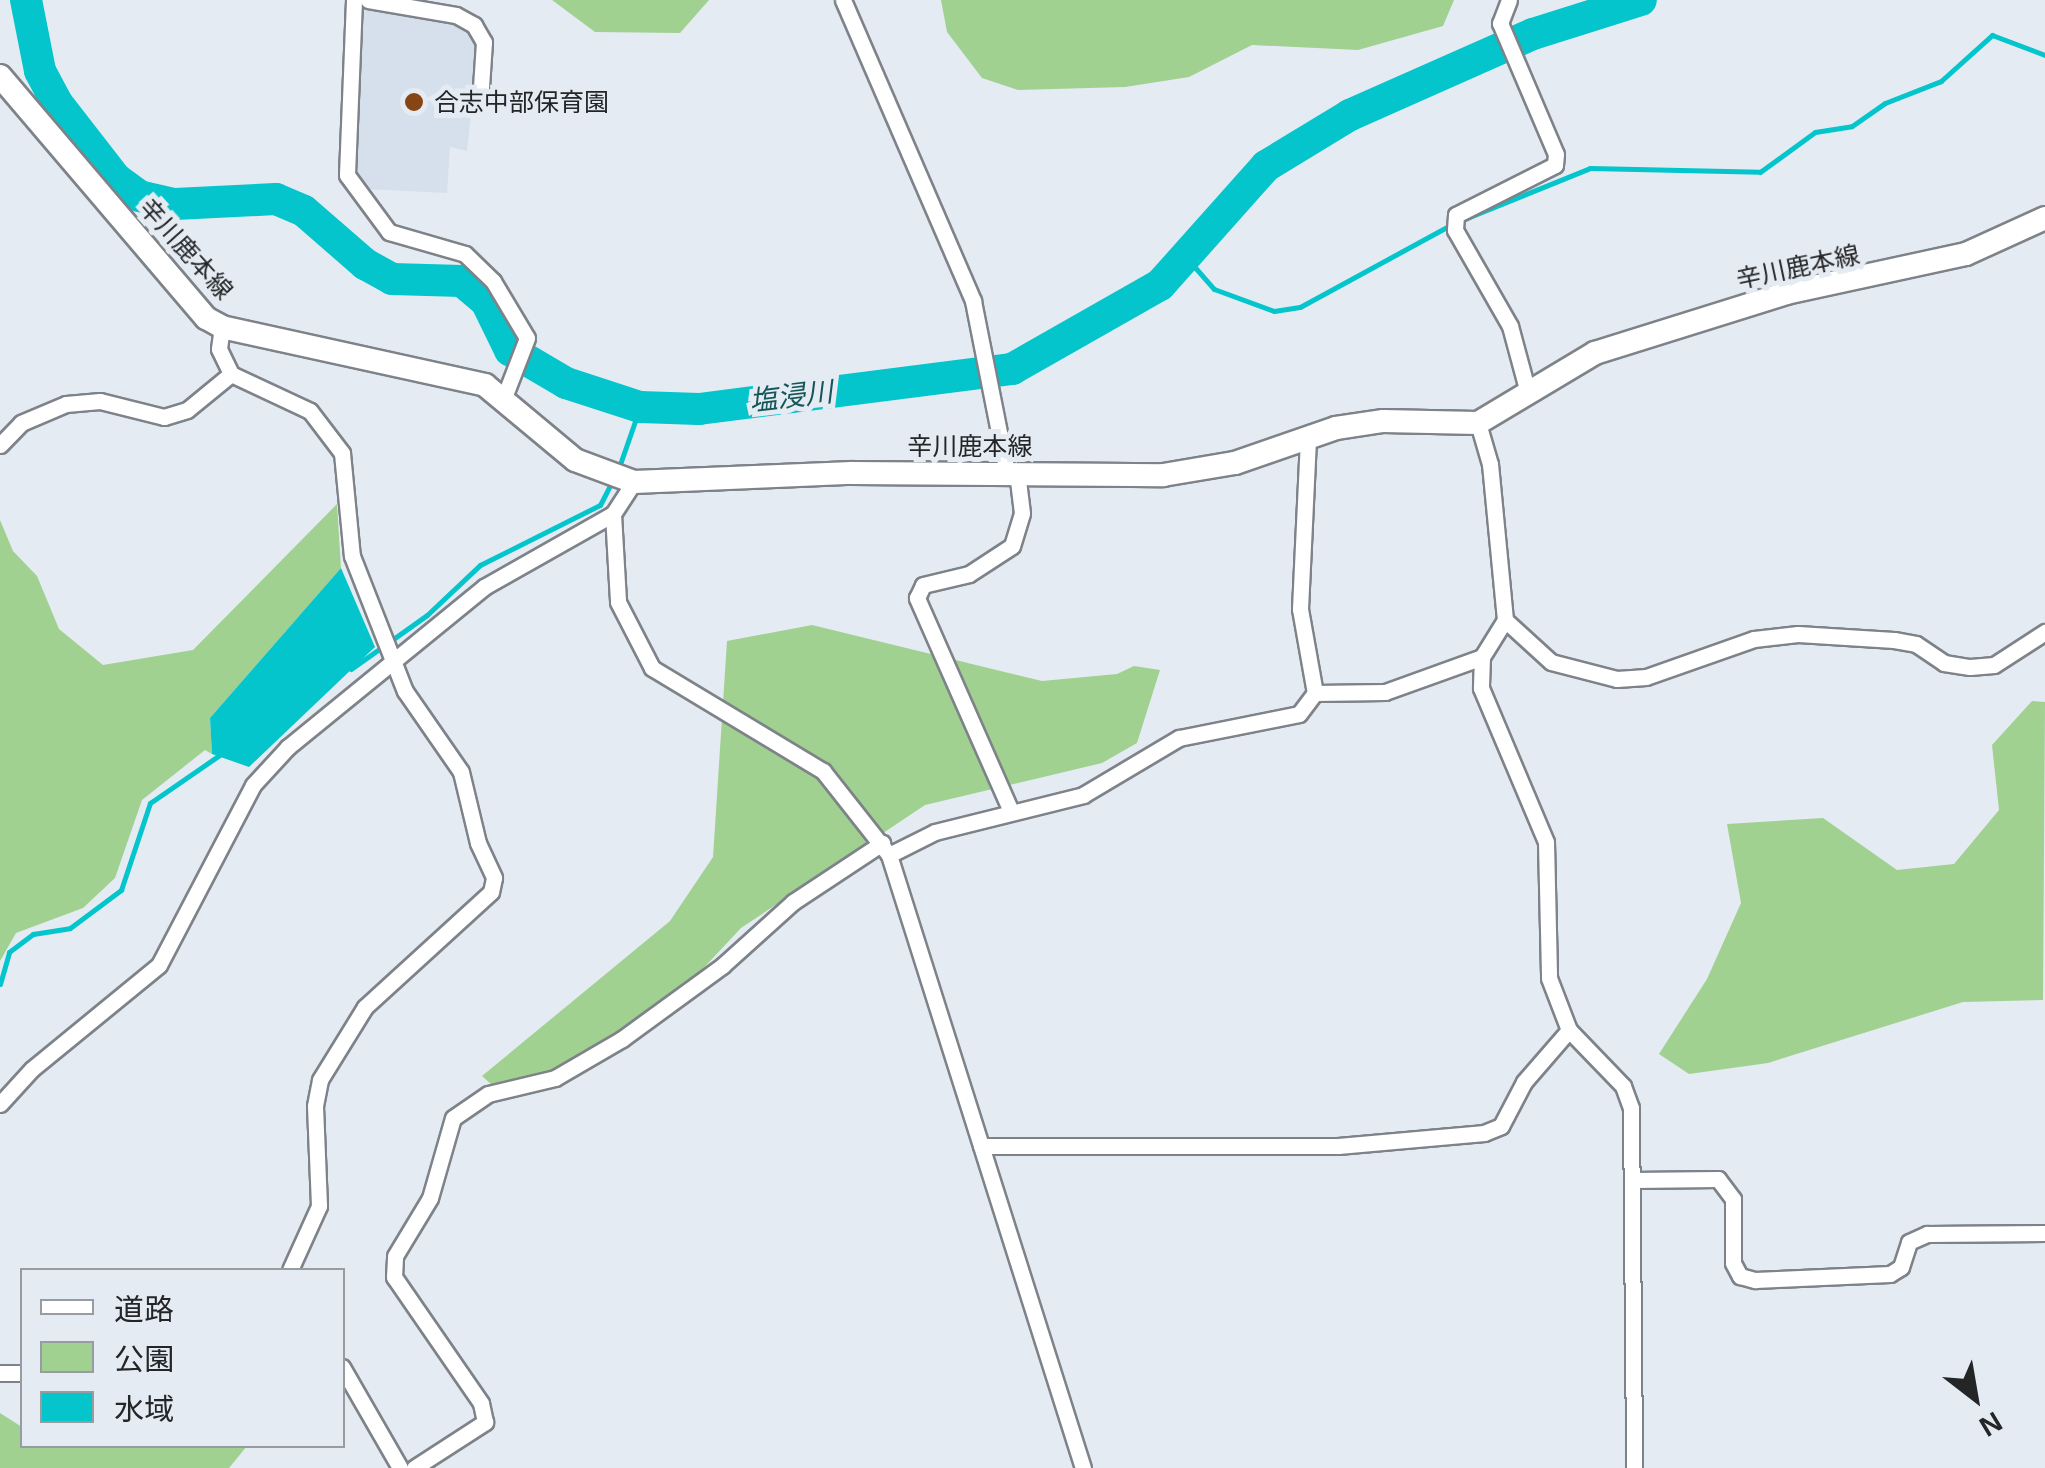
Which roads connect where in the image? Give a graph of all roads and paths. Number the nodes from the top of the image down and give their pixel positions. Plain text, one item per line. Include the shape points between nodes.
1 (354, 0) edge
2 (368, 0) edge
3 (844, 0) edge
4 (1509, 0) edge
5 (0, 76) edge
6 (480, 102) dead end
7 (2045, 218) edge
8 (222, 327) junction
9 (231, 374) junction
10 (1527, 389) junction
11 (504, 395) junction
12 (1478, 423) junction
13 (1308, 440) junction
14 (0, 445) edge
15 (1012, 472) junction
16 (630, 481) junction
17 (613, 514) junction
18 (1505, 620) junction
19 (2045, 632) edge
20 (1482, 656) junction
21 (393, 658) junction
22 (1315, 693) junction
23 (1010, 809) junction
24 (886, 849) junction
25 (1569, 1030) junction
26 (0, 1104) edge
27 (981, 1146) junction
28 (1634, 1180) junction
29 (2045, 1233) edge
30 (291, 1268) edge
31 (345, 1372) edge
32 (400, 1468) edge
33 (414, 1468) edge
34 (1083, 1468) edge
35 (1634, 1468) edge

1 - 11 street via 347,176 389,232 465,254 493,282 526,342
2 - 6 street via 456,15 474,25 484,42
3 - 15 street via 973,302
4 - 10 street via 1503,34 1555,165 1456,215 1455,230 1510,326
5 - 8 main road, 辛川鹿本線 via 206,318
7 - 10 main road, 辛川鹿本線 via 1951,258 1786,293 1596,352
8 - 9 street via 218,350
8 - 11 main road, 辛川鹿本線 via 455,375
9 - 14 street via 188,410 164,417 100,401 66,404 20,423
9 - 21 street via 310,411 342,452 352,556
10 - 12 main road, 辛川鹿本線
11 - 16 main road, 辛川鹿本線 via 554,446
12 - 13 main road, 辛川鹿本線 via 1383,421
12 - 18 street via 1490,464
13 - 15 main road, 辛川鹿本線 via 1205,471
13 - 22 street via 1300,610
15 - 16 main road, 辛川鹿本線
15 - 23 street via 1022,513 1012,546 969,574 923,586 917,598
16 - 17 street
17 - 21 street via 484,587
17 - 24 street via 618,602 652,668 823,771
18 - 19 street via 1551,662 1617,679 1646,677 1754,639 1798,634 1894,640 1916,644 1944,664 1994,665
18 - 20 street
20 - 22 street via 1385,692
20 - 25 street via 1481,688 1490,718 1546,842 1550,978
21 - 26 street via 253,785 160,966 32,1069
21 - 30 street via 424,724 462,772 478,843 494,878 491,892 365,1007 320,1080 319,1206
22 - 23 street via 1299,714 1180,738 1083,795
23 - 24 street
24 - 27 street
24 - 33 street via 792,902 722,966 622,1039 555,1078 488,1094 453,1118 430,1198 395,1256 394,1278 481,1403 485,1422
25 - 27 street via 1524,1082 1500,1126 1484,1134 1338,1146
25 - 28 street via 1623,1086 1631,1108
27 - 34 street
28 - 29 street via 1718,1179 1733,1199 1733,1263 1740,1276 1755,1280 1890,1274 1901,1267 1909,1242 1927,1234
28 - 35 street
31 - 32 street

